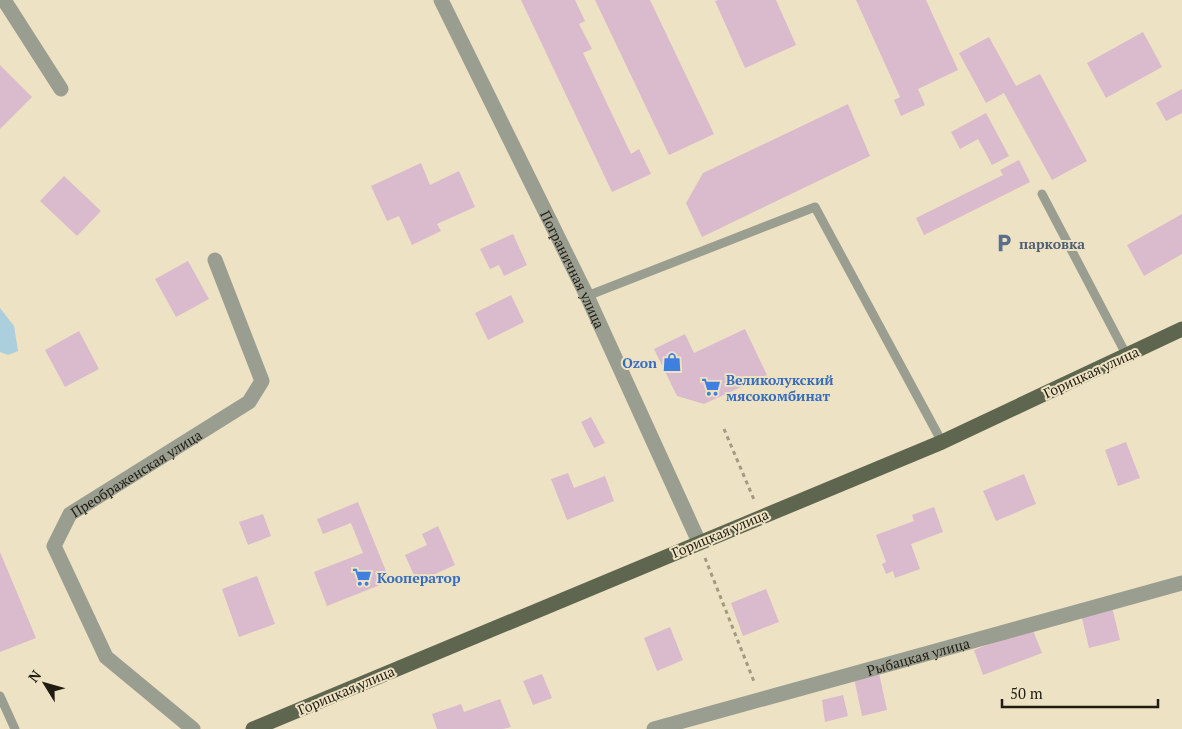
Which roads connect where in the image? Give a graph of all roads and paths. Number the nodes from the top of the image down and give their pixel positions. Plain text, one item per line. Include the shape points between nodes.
1 (4, 0) edge
2 (441, 0) edge
3 (60, 89) dead end
4 (1042, 194) dead end
5 (215, 260) dead end
6 (587, 296) junction
7 (1182, 329) edge
8 (1127, 356) junction
9 (724, 429) dead end
10 (942, 442) junction
11 (761, 516) junction
12 (699, 542) junction
13 (1182, 583) edge
14 (0, 696) edge
15 (761, 699) junction
16 (15, 729) edge
17 (192, 729) edge
18 (253, 729) edge
19 (654, 729) edge

1 - 3 street
2 - 6 street, Пограничная улица
4 - 8 lane
5 - 17 street, Преображенская улица via 262,381 249,402 70,514 54,546 106,657
6 - 10 lane via 815,207
6 - 12 street, Пограничная улица
7 - 8 main road, Горицкая улица
8 - 10 main road, Горицкая улица
9 - 11 path
10 - 11 main road, Горицкая улица
11 - 12 main road, Горицкая улица
12 - 15 path
12 - 18 main road, Горицкая улица
13 - 15 street, Рыбацкая улица
14 - 16 lane
15 - 19 street, Рыбацкая улица

